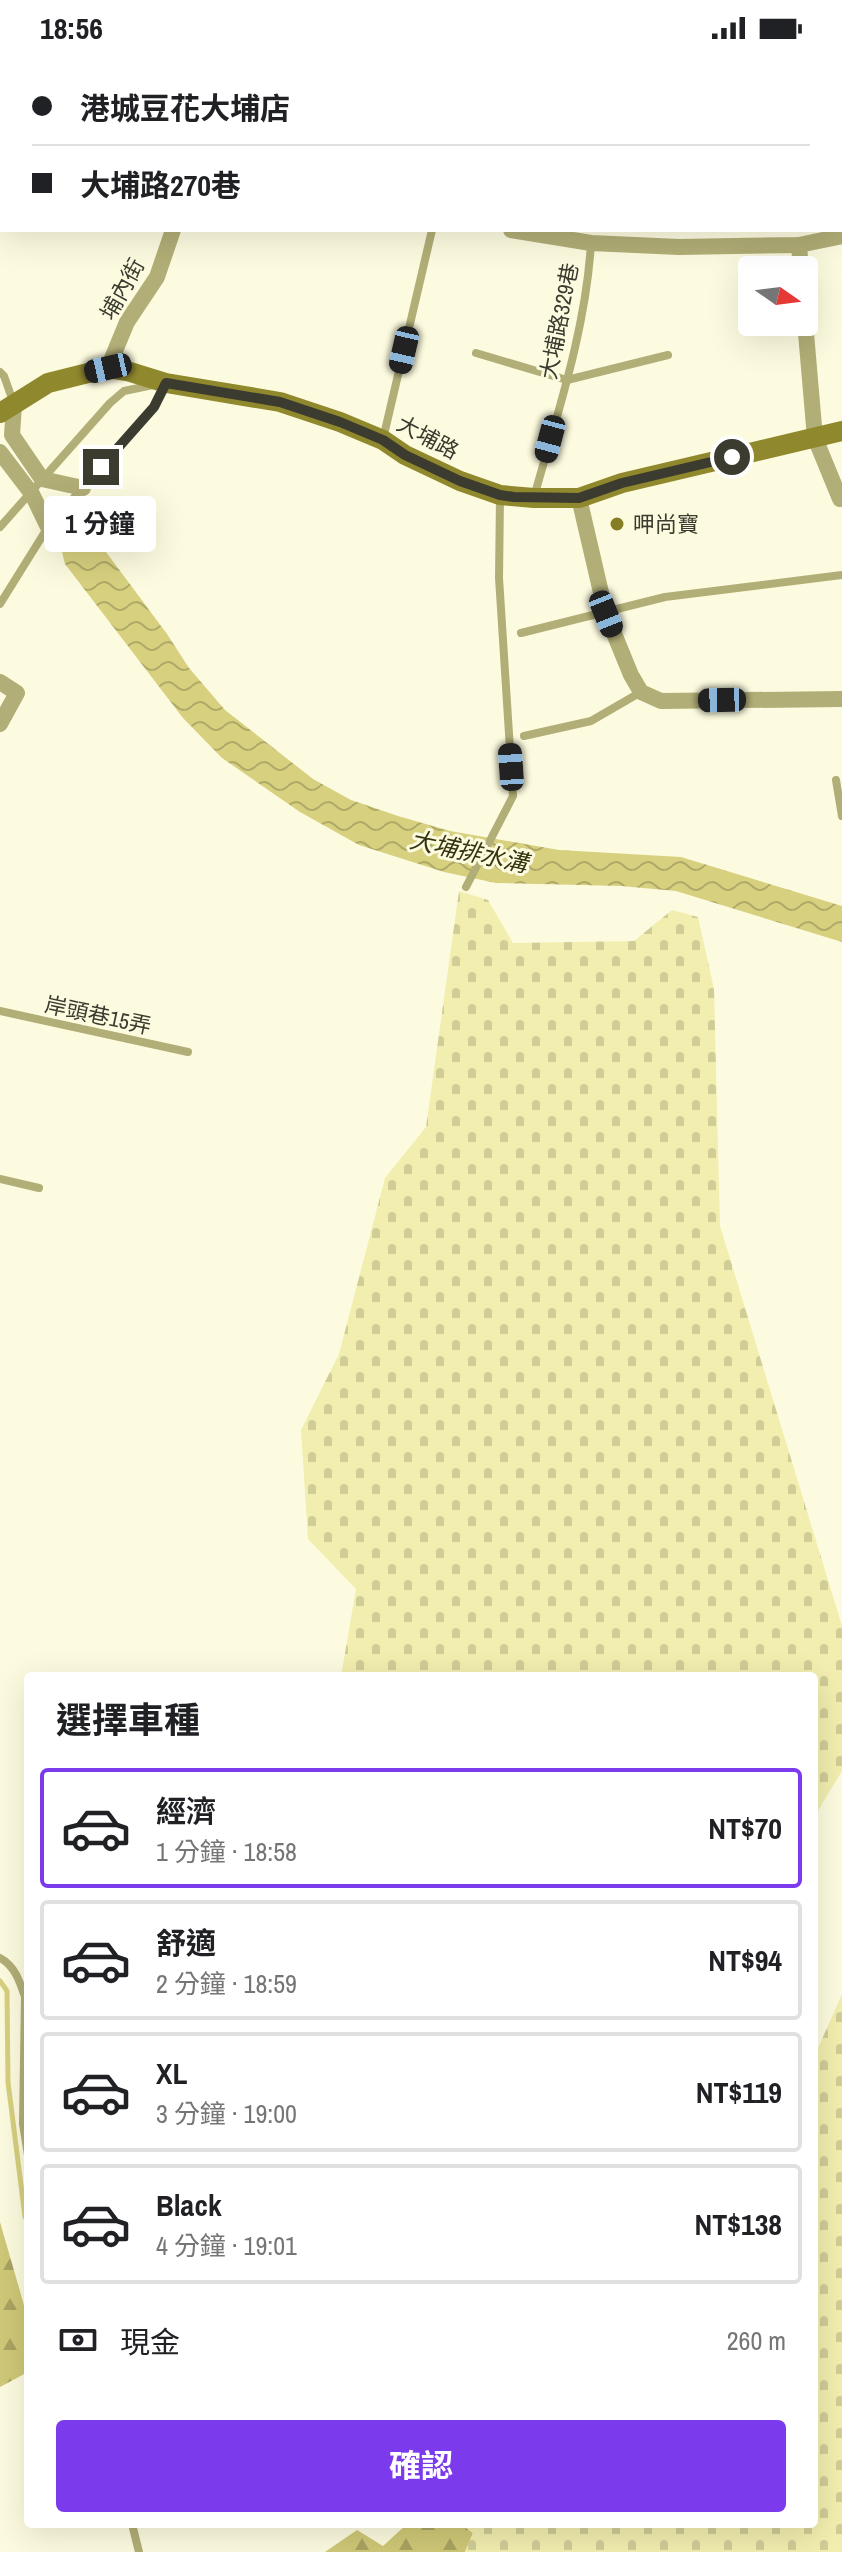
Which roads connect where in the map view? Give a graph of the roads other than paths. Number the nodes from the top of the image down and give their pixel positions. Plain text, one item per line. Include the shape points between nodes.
1 (172, 232) edge
2 (432, 232) edge
3 (534, 232) edge
4 (842, 236) edge
5 (591, 237) edge
6 (799, 245) junction
7 (800, 256) edge
8 (806, 336) edge
9 (476, 353) dead end
10 (668, 355) dead end
11 (108, 368) junction
12 (0, 372) edge
13 (567, 380) junction
14 (166, 383) junction
15 (7, 409) edge
16 (842, 431) edge
17 (815, 438) junction
18 (383, 440) junction
19 (0, 452) edge
20 (42, 479) junction
21 (83, 488) junction
22 (32, 494) junction
23 (500, 495) junction
24 (534, 498) junction
25 (579, 498) junction
26 (840, 499) edge
27 (0, 527) edge
28 (48, 527) junction
29 (842, 575) edge
30 (0, 604) edge
31 (606, 614) junction
32 (521, 633) dead end
33 (0, 682) edge
34 (641, 692) junction
35 (842, 699) edge
36 (0, 724) edge
37 (524, 736) dead end
38 (836, 780) dead end
39 (842, 816) edge
40 (466, 887) dead end
41 (0, 1011) edge
42 (188, 1052) dead end
43 (0, 1179) edge
44 (39, 1188) dead end
45 (0, 1958) edge
46 (24, 1994) edge
47 (24, 2060) edge
48 (24, 2130) edge
49 (133, 2528) edge
50 (139, 2552) edge

1 - 11 street, 埔內街 via 157,277 127,322
2 - 18 lane
3 - 5 street
4 - 6 street
5 - 6 street via 679,247
5 - 13 lane, 大埔路329巷 via 589,275
6 - 7 street
8 - 17 street
9 - 13 lane
10 - 13 lane
11 - 14 main road, 大埔路
11 - 15 main road, 大埔路 via 48,383
12 - 15 lane
13 - 24 lane, 大埔路329巷
14 - 18 main road, 大埔路 via 280,402
14 - 20 lane via 124,391
14 - 21 lane via 154,407
15 - 20 street via 12,435
16 - 17 main road, 大埔路
17 - 25 main road, 大埔路
17 - 26 street
18 - 23 main road, 大埔路 via 418,462
19 - 22 street
20 - 21 street
20 - 22 lane
21 - 28 lane
22 - 27 lane
22 - 28 street
23 - 24 main road, 大埔路
23 - 40 lane via 499,578 513,796
24 - 25 main road, 大埔路
25 - 31 street
28 - 30 lane
29 - 31 lane via 665,597
31 - 32 lane
31 - 34 street
33 - 36 street via 17,693
34 - 35 street via 661,701
34 - 37 lane via 591,721
38 - 39 lane
41 - 42 lane, 岸頭巷15弄
43 - 44 lane
45 - 46 lane via 19,1979
47 - 48 lane
49 - 50 lane

